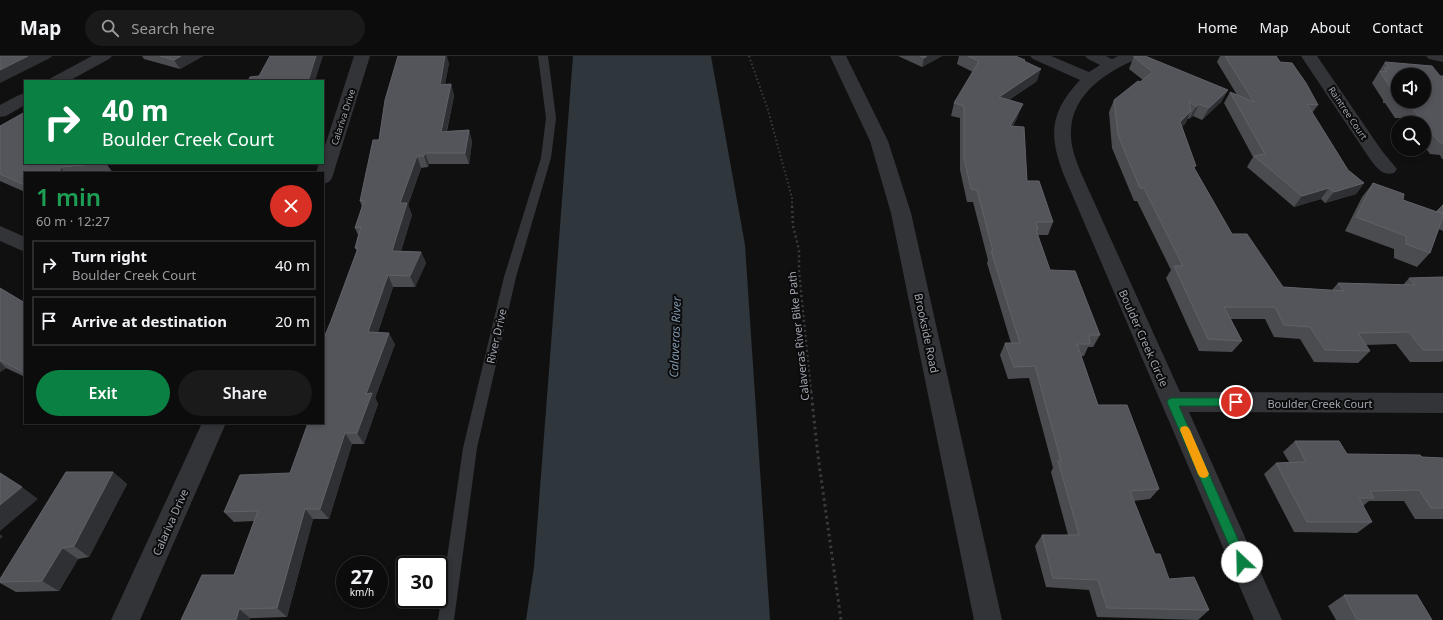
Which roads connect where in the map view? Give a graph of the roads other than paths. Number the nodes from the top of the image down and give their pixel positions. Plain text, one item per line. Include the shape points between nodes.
1 (104, 56) edge
2 (362, 56) edge
3 (543, 56) edge
4 (838, 56) edge
5 (1038, 56) edge
6 (1093, 56) edge
7 (1309, 56) edge
8 (1434, 56) edge
9 (1443, 56) edge
10 (1123, 60) edge
11 (1091, 79) junction
12 (59, 80) edge
13 (24, 99) edge
14 (0, 112) edge
15 (1388, 169) dead end
16 (324, 175) edge
17 (0, 234) edge
18 (24, 245) edge
19 (1172, 402) junction
20 (1443, 403) edge
21 (214, 424) edge
22 (125, 620) edge
23 (446, 620) edge
24 (988, 620) edge
25 (1268, 620) edge

1 - 12 street
2 - 16 street, Calariva Drive
3 - 23 lane, River Drive via 551,118 546,158 510,277 470,448
4 - 24 street, Brookside Road via 879,141 901,213
5 - 11 street
6 - 10 street, Boulder Creek Circle
7 - 15 street, Raintree Court
8 - 9 street
10 - 11 street, Boulder Creek Circle
11 - 19 street, Boulder Creek Circle via 1070,102 1062,132 1064,148 1072,173
13 - 14 street
17 - 18 street
19 - 20 street, Boulder Creek Court
19 - 25 street, Boulder Creek Circle
21 - 22 street, Calariva Drive

